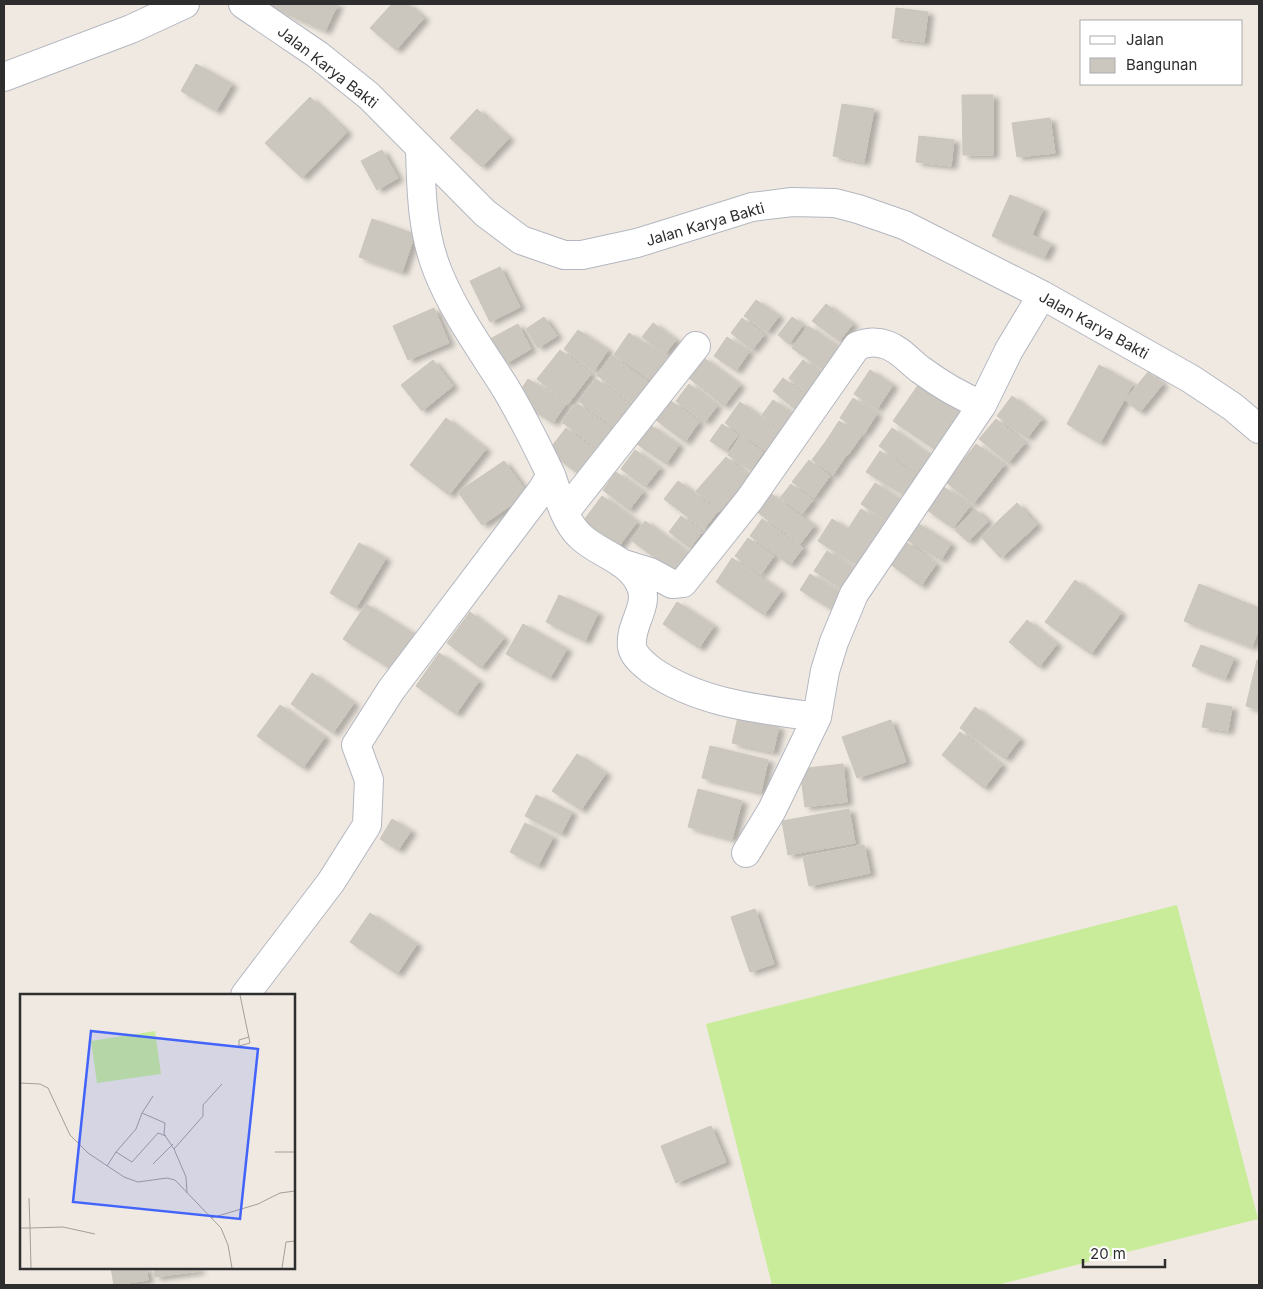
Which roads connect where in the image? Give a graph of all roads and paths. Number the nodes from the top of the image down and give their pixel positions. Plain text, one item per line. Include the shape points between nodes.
1 (185, 4) edge
2 (244, 4) edge
3 (4, 77) edge
4 (420, 148) junction
5 (1042, 295) junction
6 (696, 346) dead end
7 (982, 405) junction
8 (1259, 429) edge
9 (551, 474) junction
10 (565, 512) junction
11 (621, 563) junction
12 (817, 718) junction
13 (746, 853) dead end
14 (246, 994) edge

1 - 3 street via 131,29
2 - 4 street, Jalan Karya Bakti via 318,55 369,96
4 - 5 street, Jalan Karya Bakti via 505,229 521,240 564,255 582,255 637,243 752,207 792,202 834,203 904,225
4 - 9 street via 427,235 438,273 474,341 527,426
5 - 7 street via 1009,350
5 - 8 street, Jalan Karya Bakti via 1191,379 1233,406
6 - 10 street
7 - 11 street via 960,396 902,353 887,345 868,341 857,346 750,499 683,582 672,584 650,572
7 - 12 street via 854,594 825,671
9 - 10 street
9 - 14 street via 391,690 356,745 369,780 368,825 331,882
10 - 11 street via 585,541
11 - 12 street via 638,580 644,594 632,640 632,649 641,662 666,680 701,695 736,705
12 - 13 street via 772,810

